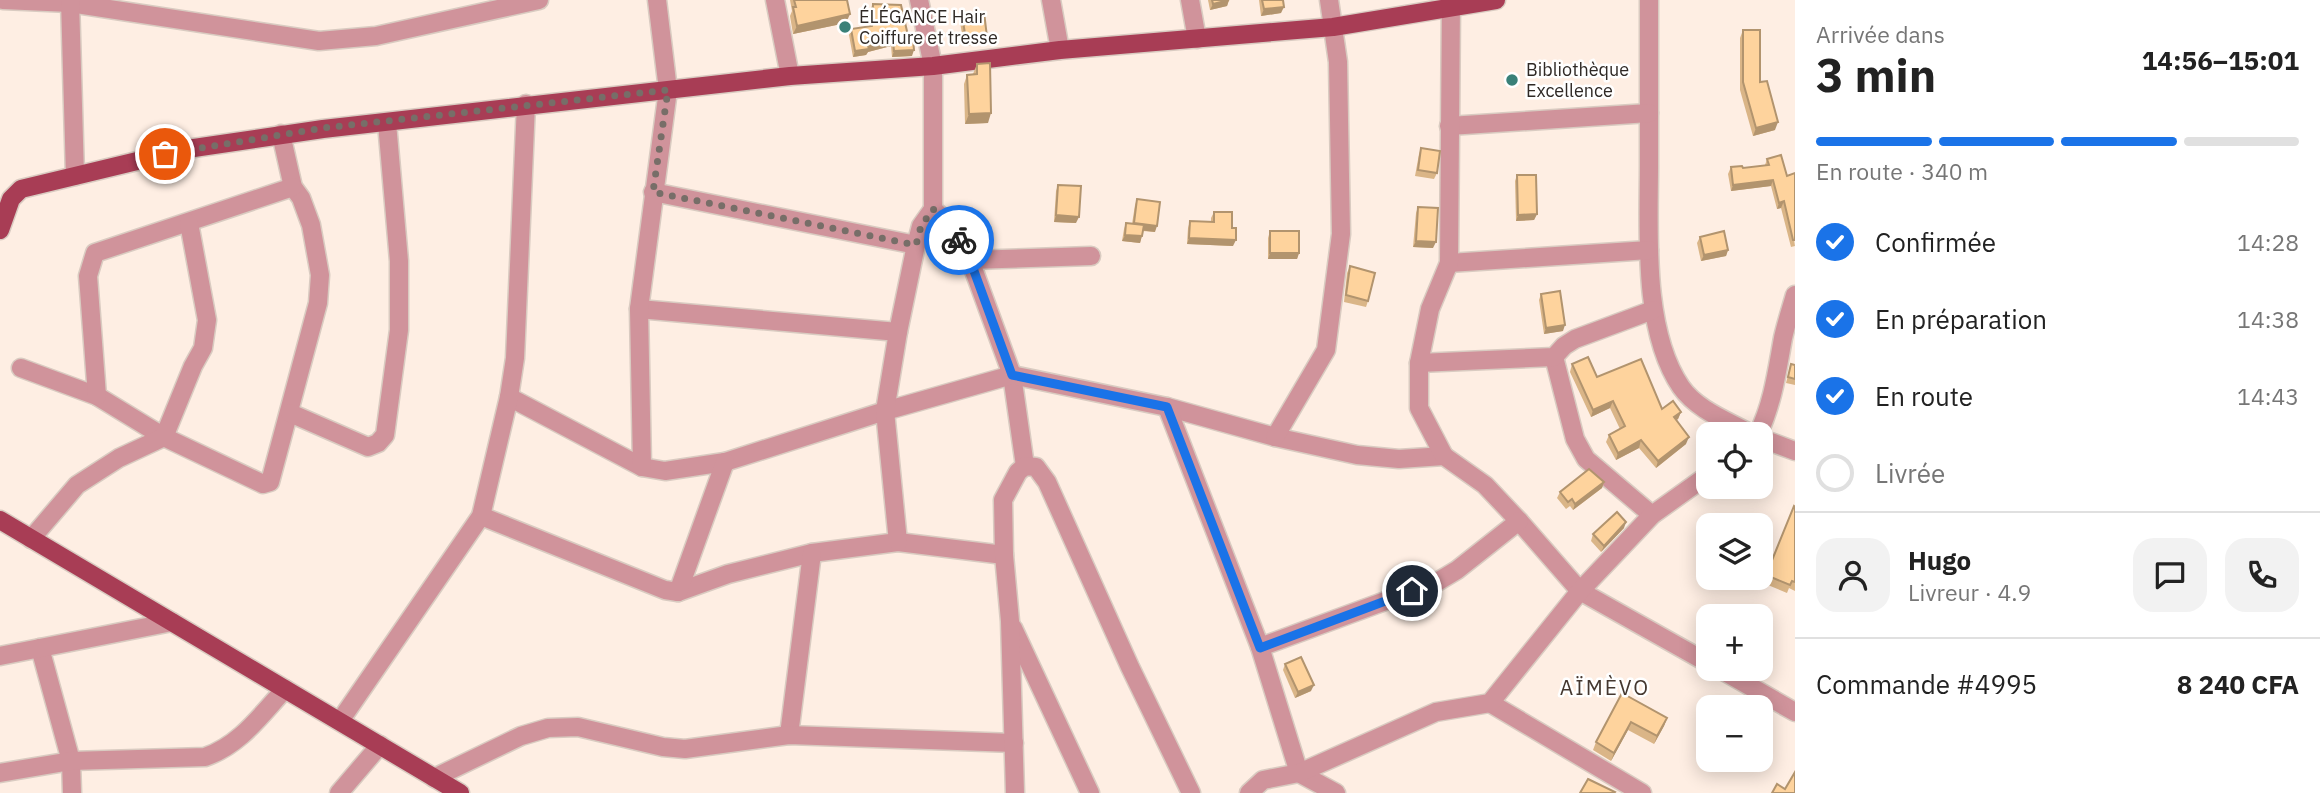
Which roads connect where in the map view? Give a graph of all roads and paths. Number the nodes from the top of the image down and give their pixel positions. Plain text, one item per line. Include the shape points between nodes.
1 (3, 0) edge
2 (539, 0) edge
3 (657, 0) edge
4 (775, 0) edge
5 (919, 0) edge
6 (1051, 0) edge
7 (1191, 0) edge
8 (1329, 0) edge
9 (1496, 0) edge
10 (1650, 0) edge
11 (70, 1) edge
12 (1451, 4) edge
13 (1333, 27) junction
14 (1197, 39) junction
15 (1059, 50) junction
16 (933, 66) junction
17 (790, 76) junction
18 (668, 90) junction
19 (526, 104) junction
20 (1649, 113) junction
21 (387, 123) junction
22 (1449, 126) junction
23 (281, 134) junction
24 (75, 176) junction
25 (293, 187) junction
26 (653, 192) junction
27 (933, 209) junction
28 (189, 223) junction
29 (0, 230) edge
30 (916, 245) junction
31 (1649, 250) junction
32 (1091, 256) dead end
33 (970, 260) junction
34 (1449, 263) junction
35 (1795, 295) edge
36 (639, 309) junction
37 (1653, 310) junction
38 (898, 332) junction
39 (1554, 358) junction
40 (1419, 363) junction
41 (21, 368) dead end
42 (1012, 375) junction
43 (97, 396) junction
44 (509, 397) junction
45 (1167, 407) junction
46 (885, 411) junction
47 (290, 413) junction
48 (1729, 422) edge
49 (1764, 422) edge
50 (164, 437) junction
51 (1275, 437) junction
52 (1773, 441) edge
53 (1795, 450) edge
54 (1444, 456) junction
55 (725, 462) junction
56 (1025, 466) junction
57 (642, 467) junction
58 (1696, 484) edge
59 (1652, 515) junction
60 (481, 516) junction
61 (0, 520) edge
62 (1519, 521) junction
63 (31, 539) junction
64 (898, 542) junction
65 (812, 552) junction
66 (1004, 555) junction
67 (678, 592) junction
68 (1580, 592) junction
69 (1010, 621) junction
70 (172, 622) junction
71 (40, 648) junction
72 (1260, 648) junction
73 (0, 656) edge
74 (1696, 656) edge
75 (1745, 681) edge
76 (285, 689) junction
77 (1490, 703) junction
78 (1792, 704) edge
79 (340, 721) junction
80 (789, 735) junction
81 (1014, 743) junction
82 (380, 745) junction
83 (71, 761) junction
84 (0, 773) edge
85 (1298, 773) junction
86 (434, 778) junction
87 (72, 793) edge
88 (340, 793) edge
89 (460, 793) edge
90 (1016, 793) edge
91 (1090, 793) edge
92 (1191, 793) edge
93 (1249, 793) edge
94 (1336, 793) edge
95 (1642, 793) edge

1 - 11 street
2 - 11 street via 376,36 319,41
3 - 18 street
4 - 17 street
5 - 16 street
6 - 15 street
7 - 14 street
8 - 13 street
9 - 12 main road
10 - 20 street
11 - 24 street
12 - 13 main road
12 - 22 street
13 - 14 main road
13 - 51 street via 1338,62 1341,234 1326,350
14 - 15 main road
15 - 16 main road
16 - 17 main road
16 - 27 street
17 - 18 main road
18 - 19 main road
18 - 26 street
19 - 21 main road
19 - 44 street via 515,358
20 - 22 street
20 - 31 street
21 - 23 main road
21 - 47 street via 399,261 399,330 385,435 368,447
22 - 34 street
23 - 24 main road via 187,149
23 - 25 street
24 - 29 main road via 21,189
25 - 28 street
25 - 47 street via 311,225 320,275 318,303
26 - 30 street
26 - 36 street
27 - 30 street via 921,226
27 - 33 street
28 - 43 street via 95,253 88,276
28 - 50 street via 207,320 203,348
30 - 38 street
31 - 34 street
31 - 37 street
32 - 33 street
33 - 42 street
34 - 40 street via 1430,309
35 - 49 street
36 - 38 street
36 - 57 street
37 - 39 street via 1575,339
37 - 48 street via 1671,370 1683,390
38 - 46 street
39 - 40 street
39 - 59 street via 1581,451
40 - 54 street via 1419,408
41 - 43 street
42 - 45 street
42 - 46 street
42 - 56 street
43 - 50 street
44 - 57 street
44 - 60 street
45 - 51 street
45 - 72 street
46 - 55 street
46 - 64 street
47 - 50 street via 273,476 263,484
50 - 63 street via 77,485
51 - 54 street via 1357,455 1399,459
52 - 53 street
54 - 62 street via 1485,485
55 - 57 street via 666,471
55 - 67 street
56 - 66 street via 1003,500
56 - 92 street via 1036,467 1047,482
58 - 59 street
59 - 68 street
60 - 67 street
60 - 79 street
61 - 63 main road
62 - 68 street
62 - 72 street via 1437,582
63 - 70 main road
64 - 65 street
64 - 66 street
65 - 67 street
65 - 80 street
66 - 69 street
68 - 74 street
68 - 77 street
69 - 81 street
69 - 91 street
70 - 71 street
70 - 76 main road
71 - 73 street
71 - 83 street
72 - 85 street
75 - 78 street
76 - 79 main road
76 - 83 street via 239,740 214,754
77 - 85 street via 1436,712
77 - 95 street
79 - 82 main road
80 - 81 street
80 - 86 street via 685,749 578,727 548,728 521,736
81 - 90 street
82 - 86 main road
82 - 88 street
83 - 84 street
83 - 87 street
85 - 93 street via 1263,780
85 - 94 street
86 - 89 main road

